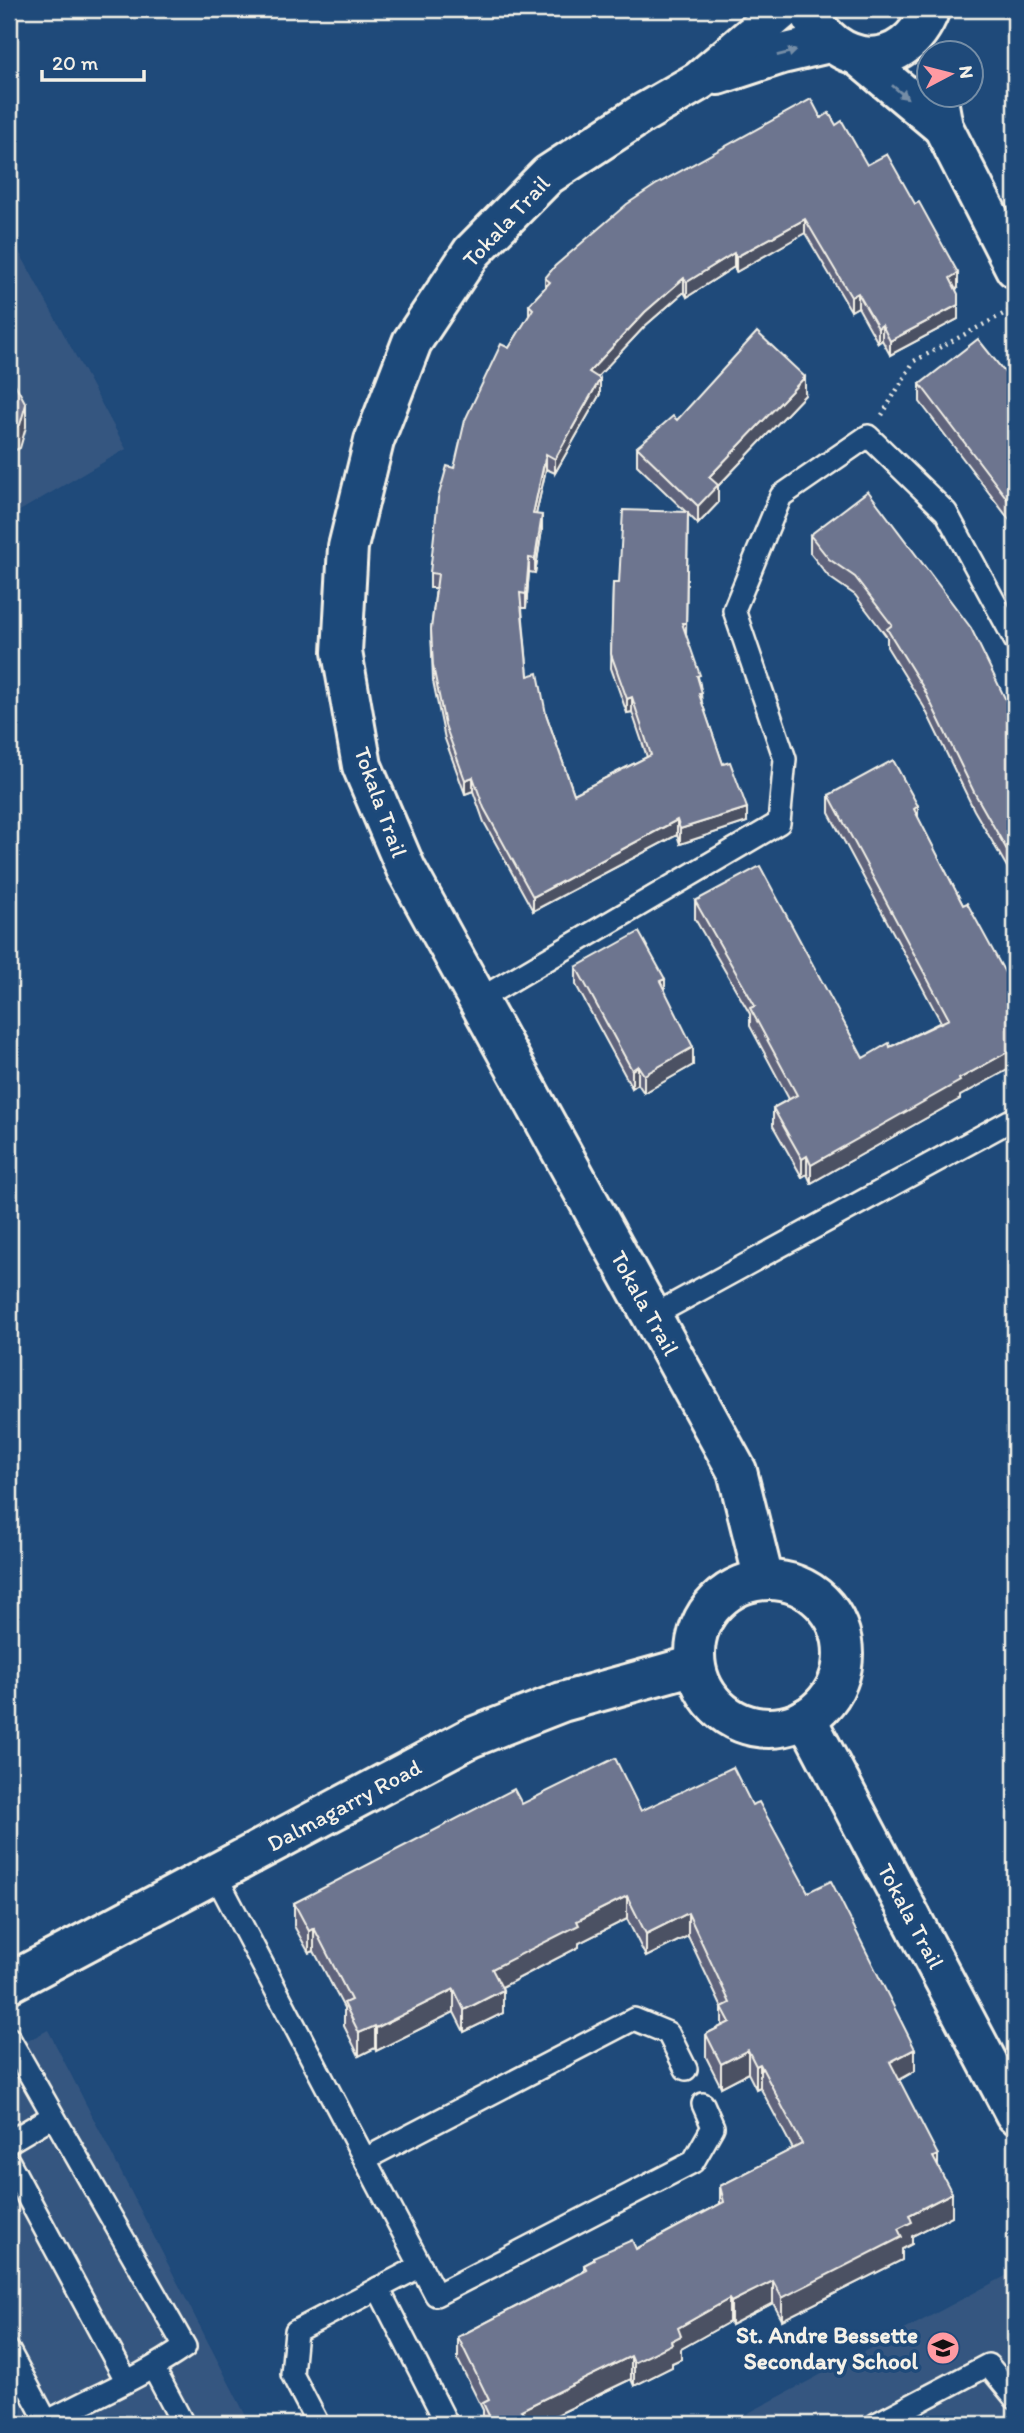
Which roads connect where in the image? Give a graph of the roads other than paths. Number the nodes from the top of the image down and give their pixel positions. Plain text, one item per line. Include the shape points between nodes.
1 (783, 9) edge
2 (807, 9) edge
3 (928, 28) edge
4 (844, 49) junction
5 (699, 81) junction
6 (940, 111) edge
7 (1015, 268) edge
8 (1015, 640) edge
9 (478, 1000) junction
10 (1015, 1118) edge
11 (652, 1316) junction
12 (764, 1580) junction
13 (695, 1665) junction
14 (807, 1718) junction
15 (215, 1874) junction
16 (9, 1983) edge
17 (9, 2039) edge
18 (686, 2069) dead end
19 (703, 2104) dead end
20 (1015, 2114) edge
21 (53, 2116) junction
22 (9, 2142) edge
23 (365, 2159) junction
24 (9, 2162) edge
25 (421, 2266) junction
26 (378, 2288) junction
27 (9, 2351) edge
28 (154, 2369) junction
29 (126, 2379) junction
30 (1015, 2398) edge
31 (52, 2422) edge
32 (183, 2424) edge
33 (318, 2424) edge
34 (447, 2424) edge
35 (876, 2424) edge

1 - 5 street, Tokala Trail
2 - 4 street via 816,28
3 - 4 street, Tokala Trail via 897,50 877,56
5 -> 4 street, Tokala Trail via 782,54
4 -> 6 street
5 - 9 street, Tokala Trail via 548,175 472,252 412,342 374,441 348,547 342,652 362,766 406,869
6 - 7 street
8 - 9 lane via 946,512 869,436 781,496 734,610 785,759 779,823
9 - 11 street, Tokala Trail
10 - 11 lane
11 - 12 street, Tokala Trail via 737,1471
12 - 13 street via 740,1585 719,1598 704,1617 696,1640
12 - 14 street via 788,1582 811,1592 829,1610 839,1632 843,1656 838,1681 825,1702
13 - 14 street via 703,1688 717,1707 737,1721 760,1728 784,1727
13 - 15 street, Dalmagarry Road via 562,1702 470,1738
14 - 20 street, Tokala Trail
15 - 16 street, Dalmagarry Road
15 - 23 lane
17 - 21 lane
18 - 23 lane via 668,2033 634,2019
19 - 25 lane via 713,2127 692,2162 436,2295
21 - 22 lane
21 - 28 lane via 185,2347
23 - 25 lane
24 - 29 lane
25 - 26 lane
26 - 33 lane via 296,2331 292,2374
26 - 34 lane
27 - 31 lane
28 - 29 lane
28 - 32 lane
29 - 31 lane
30 - 35 lane via 988,2365

